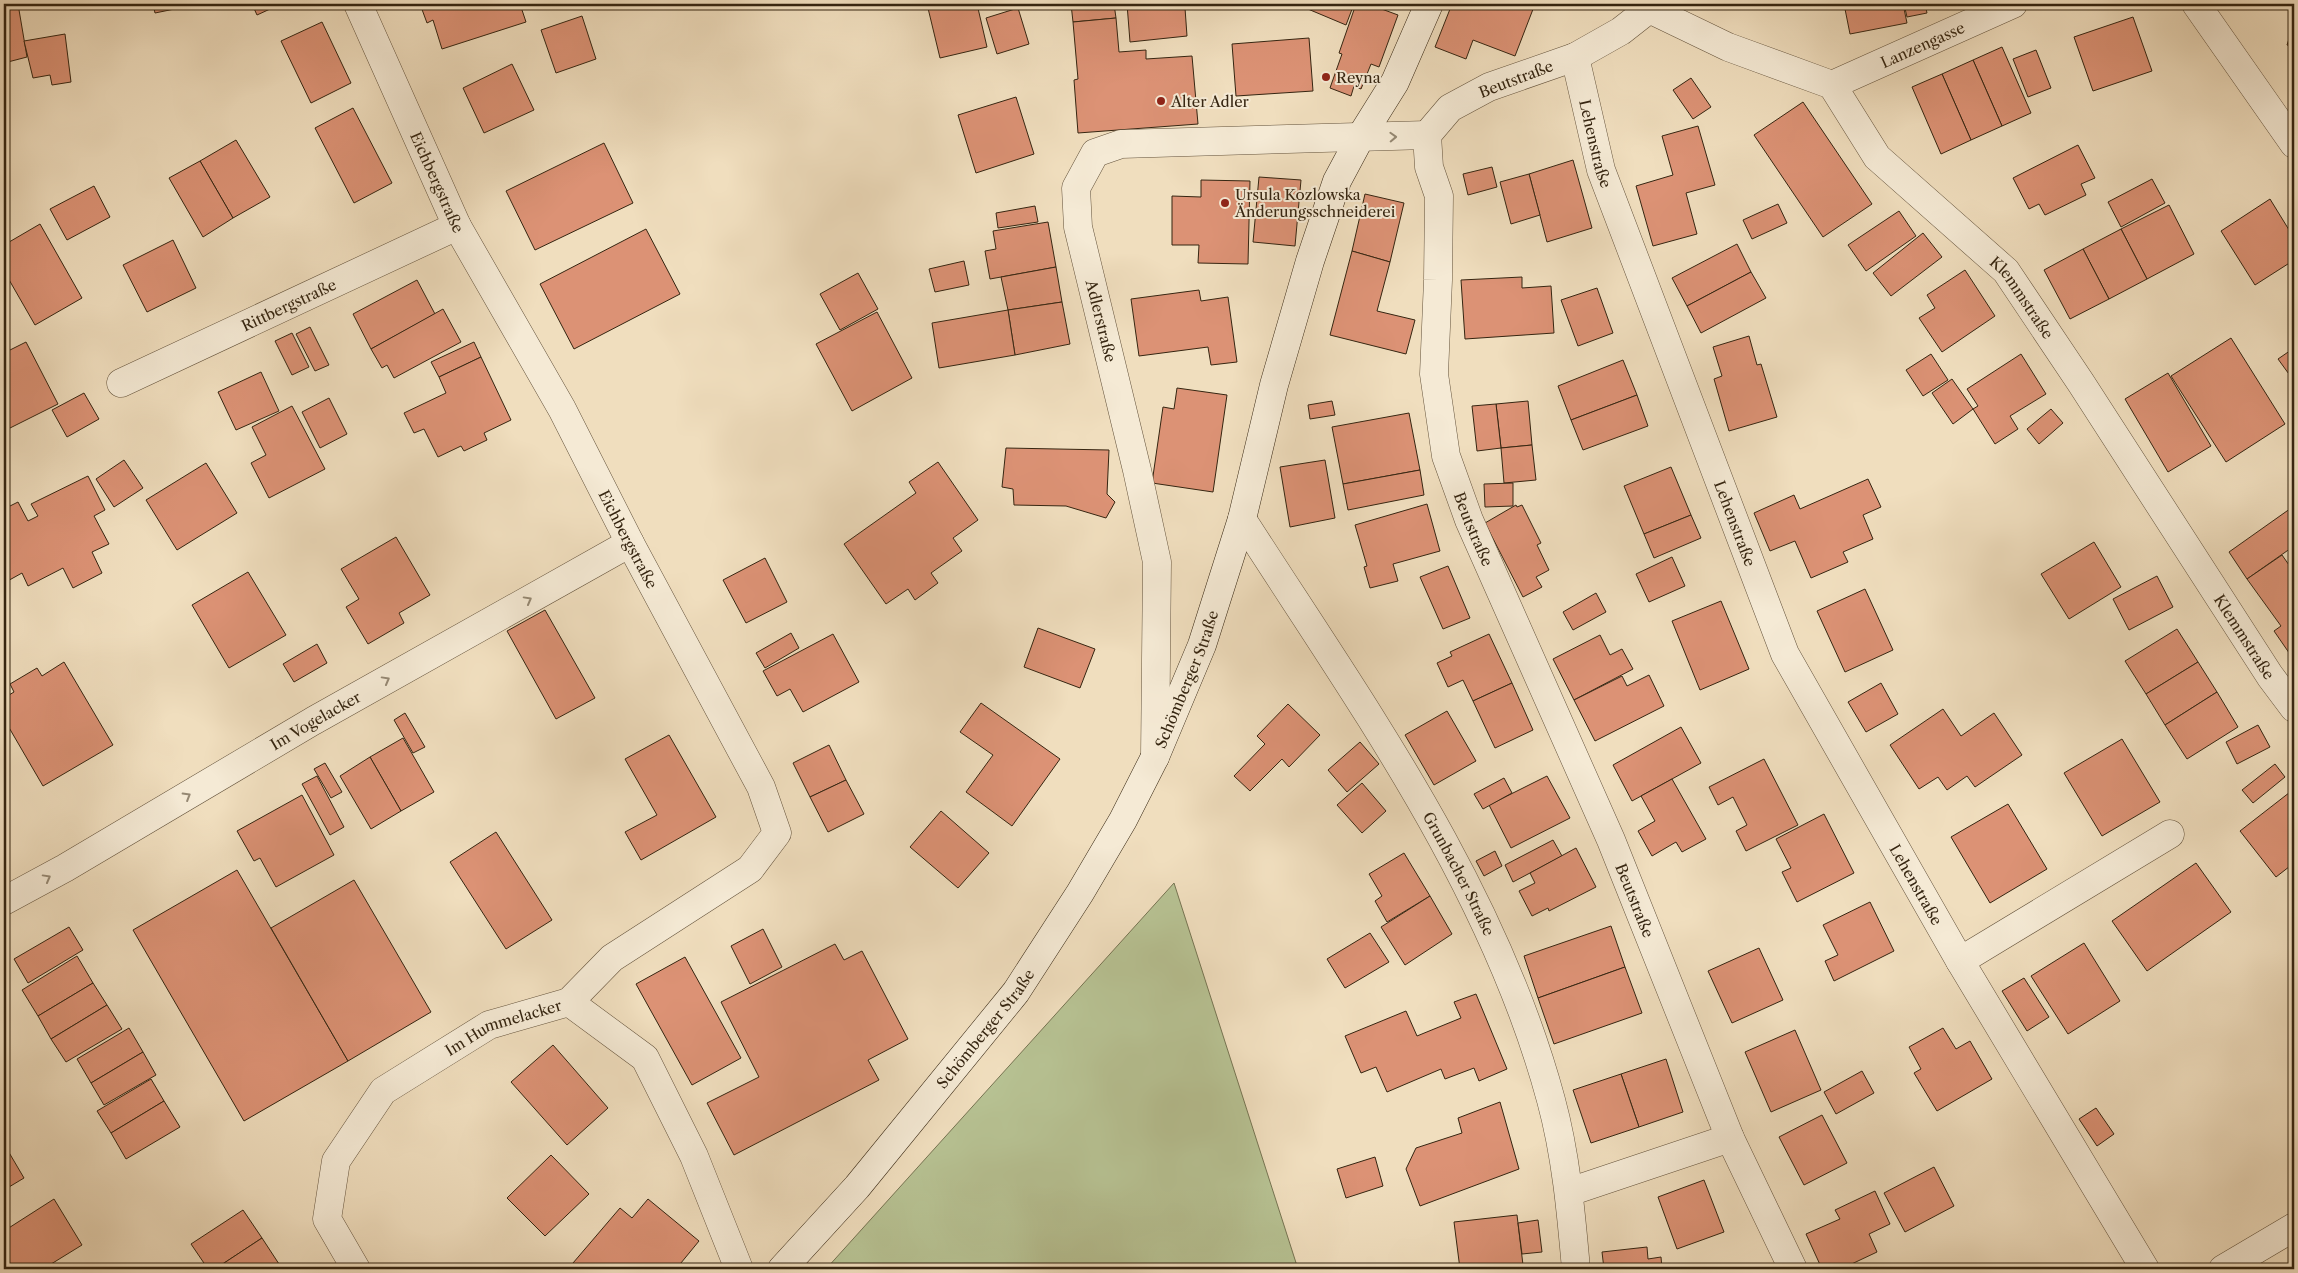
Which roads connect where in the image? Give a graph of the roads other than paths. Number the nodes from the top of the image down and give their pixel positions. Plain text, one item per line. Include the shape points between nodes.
1 (358, 4) edge
2 (1429, 4) edge
3 (2013, 4) edge
4 (2196, 4) edge
5 (1647, 6) edge
6 (1575, 57) junction
7 (1832, 85) junction
8 (1427, 136) junction
9 (1360, 138) junction
10 (2294, 144) edge
11 (457, 226) junction
12 (121, 383) dead end
13 (1242, 519) junction
14 (630, 543) junction
15 (2294, 708) edge
16 (1155, 757) junction
17 (2170, 834) dead end
18 (4, 901) edge
19 (1960, 961) junction
20 (569, 1002) junction
21 (1730, 1138) junction
22 (1569, 1192) junction
23 (2294, 1227) edge
24 (356, 1269) edge
25 (739, 1269) edge
26 (782, 1269) edge
27 (1576, 1269) edge
28 (1793, 1269) edge
29 (2145, 1269) edge
30 (2223, 1269) edge

1 - 11 street, Eichbergstraße
2 - 9 street, Schömberger Straße via 1395,82
3 - 7 street, Lanzengasse
4 - 10 street
5 - 6 street, Beutstraße via 1621,30
5 - 7 street via 1728,47
6 - 8 street, Beutstraße via 1489,87 1450,108
6 - 19 street, Lehenstraße via 1601,170 1785,654
7 - 15 street, Klemmstraße via 1877,157 2006,271
9 -> 8 street, Adlerstraße
8 - 21 street, Beutstraße via 1429,168 1439,196 1434,374 1446,456 1469,520 1611,840
9 - 13 street, Schömberger Straße via 1337,181 1310,261 1274,386
9 - 16 street, Adlerstraße via 1121,144 1095,153 1076,188 1078,227 1157,562
11 - 12 street, Rittbergstraße
11 - 14 street, Eichbergstraße via 562,409
13 - 16 street, Schömberger Straße via 1202,645
13 - 22 street, Grunbacher Straße via 1426,808 1478,905 1534,1040 1552,1101
18 -> 14 street, Im Vogelacker via 313,721
14 - 20 street, Eichbergstraße via 761,787 778,833 750,869 612,958
16 - 26 street, Schömberger Straße via 1123,820 1016,992 857,1187
17 - 19 street
19 - 29 street, Lehenstraße
20 - 24 street, Im Hummelacker via 489,1024 383,1091 336,1161 327,1219
20 - 25 street, Im Hummelacker via 645,1058 694,1156
21 - 22 street
21 - 28 street, Beutstraße
22 - 27 street, Grunbacher Straße
23 - 30 street

